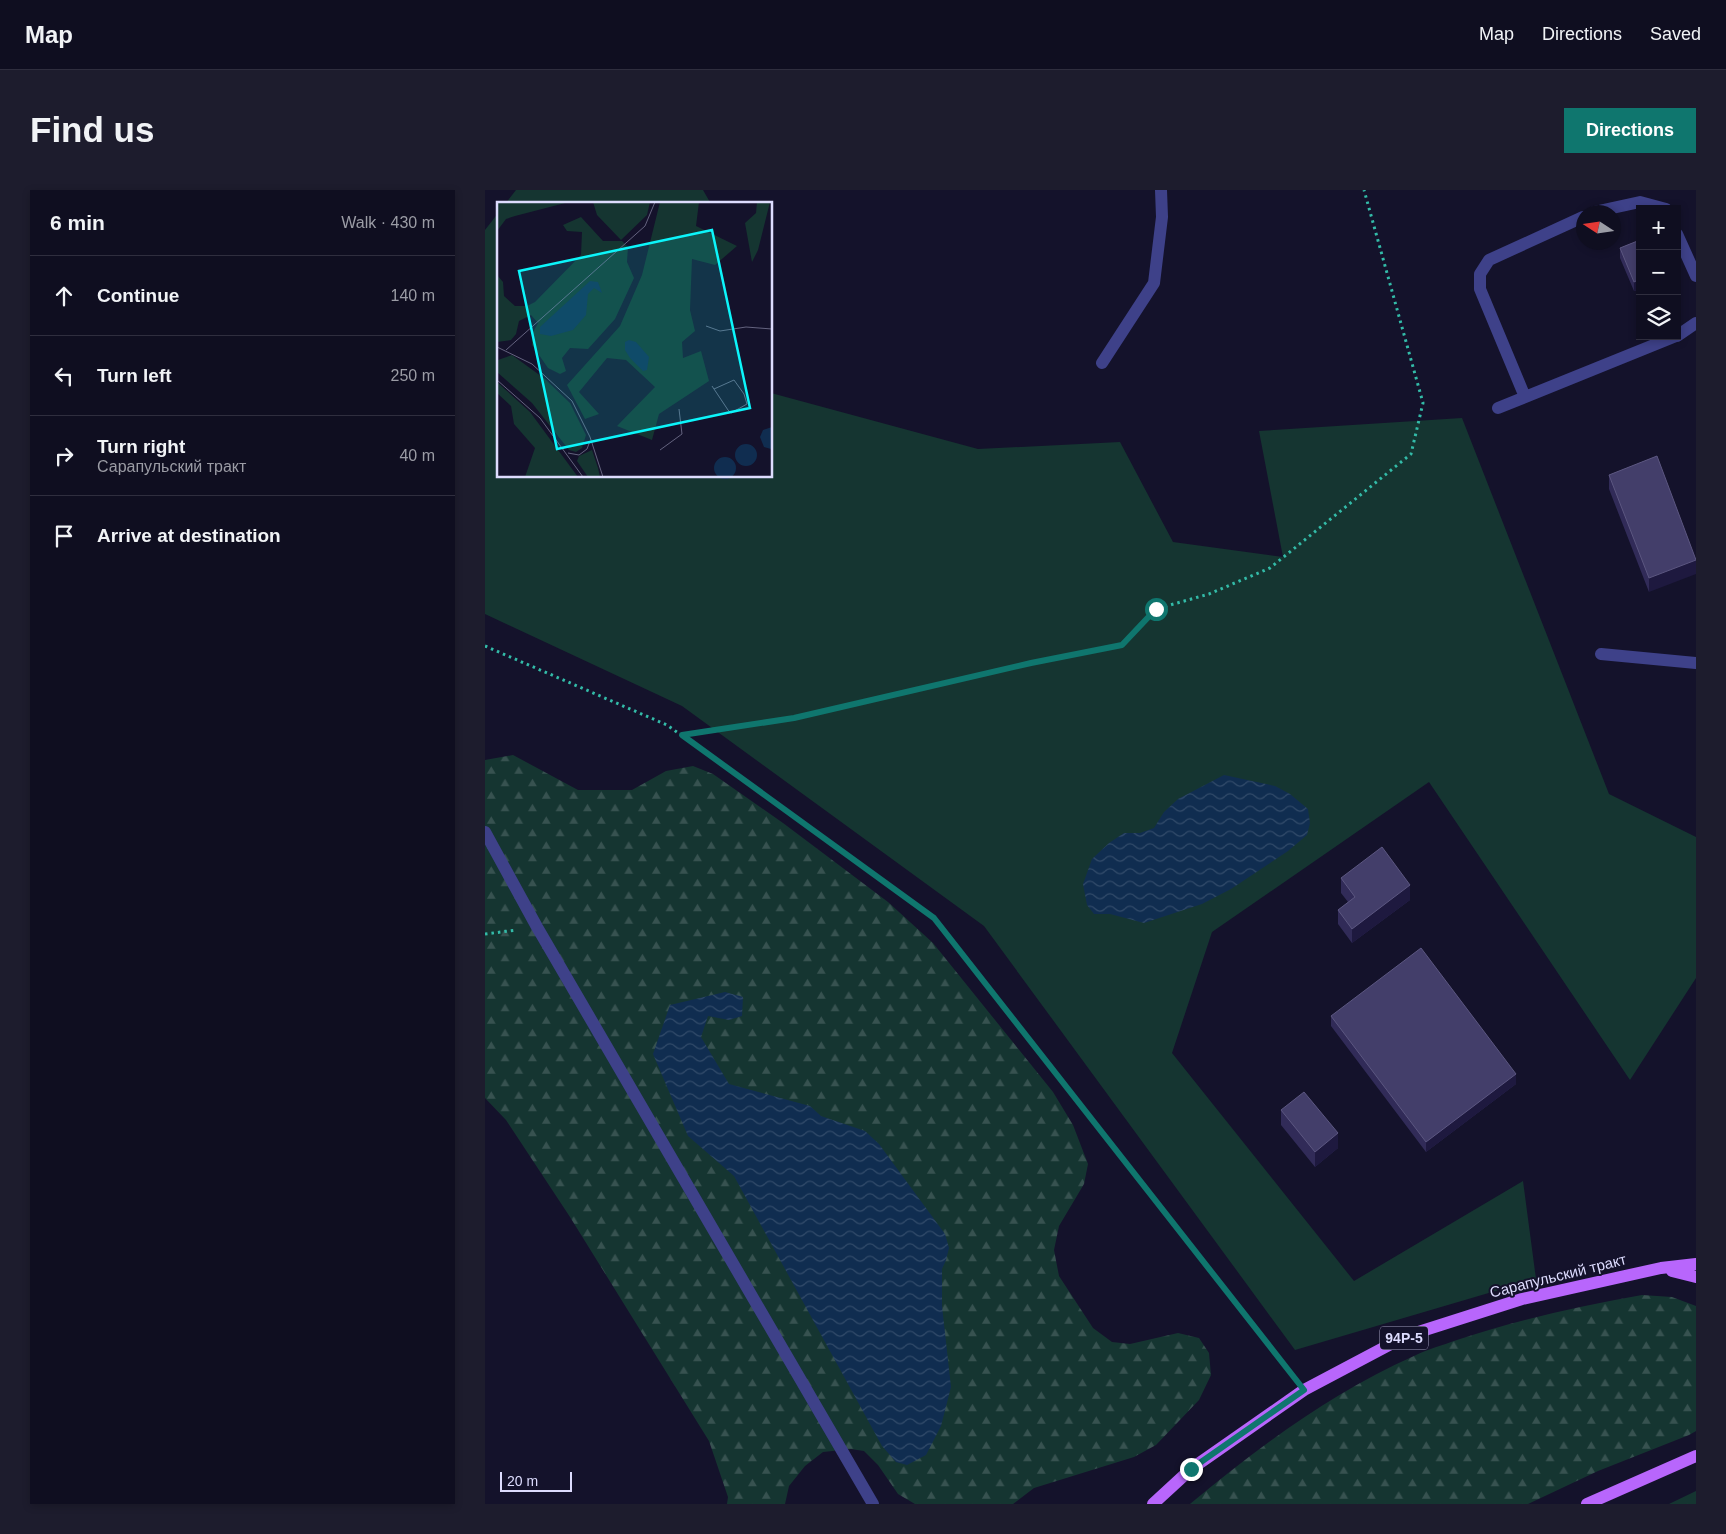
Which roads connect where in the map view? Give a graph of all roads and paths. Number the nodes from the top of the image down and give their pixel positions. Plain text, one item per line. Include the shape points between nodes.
1 (1161, 190) edge
2 (1364, 190) edge
3 (1651, 205) edge
4 (1621, 206) edge
5 (1576, 220) edge
6 (1681, 243) edge
7 (1696, 276) edge
8 (1696, 323) edge
9 (1681, 333) edge
10 (1666, 340) edge
11 (1102, 363) dead end
12 (1525, 398) junction
13 (1498, 408) dead end
14 (485, 646) edge
15 (1601, 654) dead end
16 (1696, 663) edge
17 (682, 735) junction
18 (485, 832) edge
19 (537, 927) junction
20 (485, 934) edge
21 (1696, 1264) edge
22 (1661, 1268) junction
23 (1696, 1276) edge
24 (1304, 1390) junction
25 (1696, 1456) edge
26 (873, 1504) edge
27 (1153, 1504) edge
28 (1587, 1504) edge

1 - 11 street via 1162,217 1154,283
2 - 17 path via 1423,402 1411,454 1270,568 1209,594 1156,609 1122,645 794,718
3 - 4 street via 1640,202
5 - 12 street via 1489,260 1480,274 1480,289
6 - 7 street
8 - 9 street
10 - 12 street
12 - 13 street
14 - 17 path via 667,725
15 - 16 street
17 - 24 path via 934,918
18 - 19 street
19 - 20 path
19 - 26 street
21 - 22 main road, Сарапульский тракт / 94Р-5
22 - 23 main road
22 - 24 main road, Сарапульский тракт / 94Р-5 via 1522,1299 1406,1336
24 - 27 main road, Сарапульский тракт / 94Р-5 via 1191,1469
25 - 28 main road

